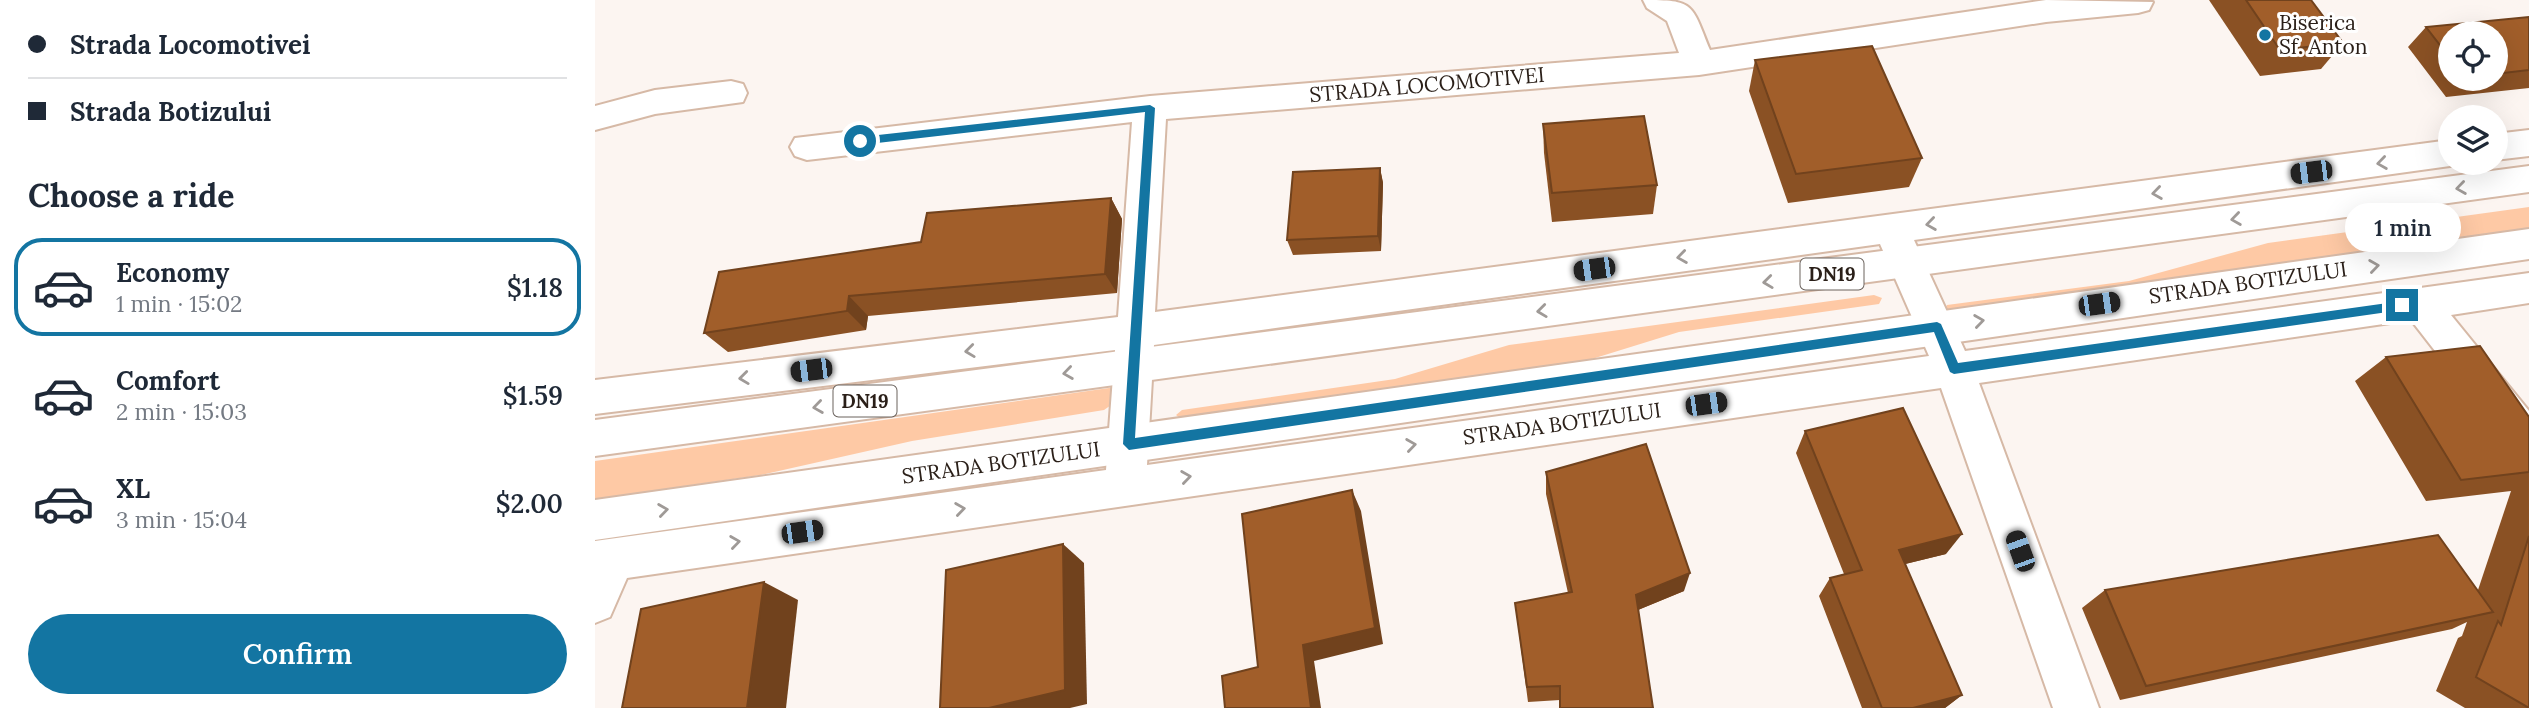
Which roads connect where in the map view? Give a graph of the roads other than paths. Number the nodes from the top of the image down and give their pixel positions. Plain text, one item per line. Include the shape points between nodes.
1 (1658, 0) edge
2 (2138, 2) edge
3 (2035, 5) edge
4 (1699, 63) junction
5 (731, 93) dead end
6 (1150, 108) junction
7 (595, 118) edge
8 (2529, 143) edge
9 (2508, 145) edge
10 (807, 147) dead end
11 (2438, 155) edge
12 (2529, 179) edge
13 (1891, 229) junction
14 (2529, 244) edge
15 (1907, 264) junction
16 (2529, 288) edge
17 (2419, 303) junction
18 (1937, 327) junction
19 (1135, 348) junction
20 (1954, 369) junction
21 (595, 397) edge
22 (595, 438) edge
23 (2529, 441) edge
24 (1129, 444) junction
25 (1126, 485) junction
26 (595, 520) edge
27 (604, 561) edge
28 (595, 602) edge
29 (2076, 708) edge

1 - 4 street via 1680,15
2 - 3 street, STRADA LOCOMOTIVEI
3 - 4 street, STRADA LOCOMOTIVEI
4 - 6 street, STRADA LOCOMOTIVEI
5 - 7 street via 655,102
6 - 10 street, STRADA LOCOMOTIVEI
6 - 19 street
8 - 9 street
11 -> 13 street
12 -> 15 street, DN19
13 - 15 street
13 -> 19 street
18 -> 14 street, STRADA BOTIZULUI
15 - 18 street
15 -> 19 street, DN19
16 - 17 street, STRADA BOTIZULUI
17 - 20 street, STRADA BOTIZULUI
17 - 23 street
18 - 20 street
18 - 24 street, STRADA BOTIZULUI
19 -> 21 street
19 -> 22 street, DN19
19 - 24 street
25 -> 20 street, STRADA BOTIZULUI
20 - 29 street
24 - 25 street
26 -> 24 street, STRADA BOTIZULUI
27 -> 25 street, STRADA BOTIZULUI
27 - 28 street

